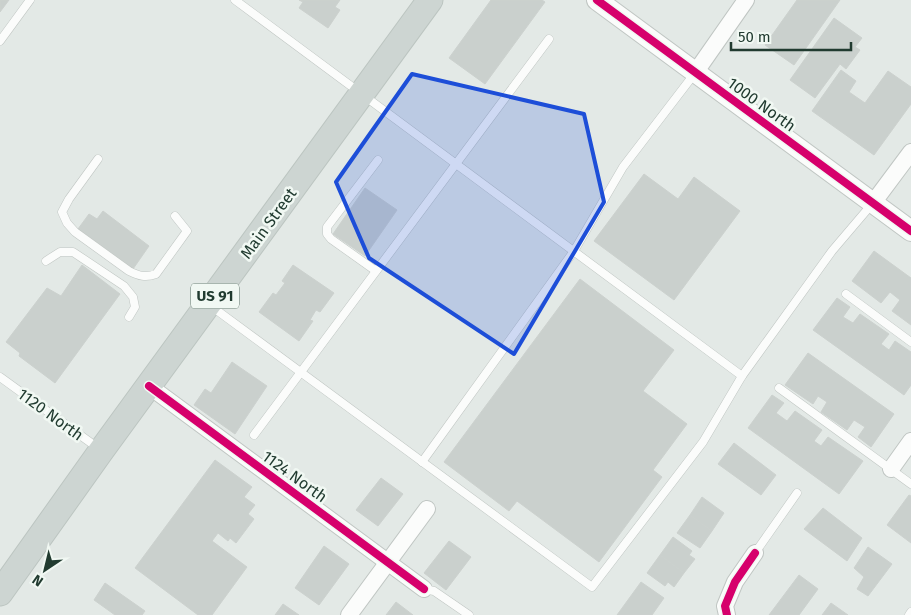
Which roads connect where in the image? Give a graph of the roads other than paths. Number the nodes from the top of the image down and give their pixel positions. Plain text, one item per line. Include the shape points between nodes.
1 (30, 0) edge
2 (235, 0) edge
3 (430, 0) edge
4 (597, 0) edge
5 (746, 0) edge
6 (549, 39) dead end
7 (0, 42) edge
8 (695, 73) junction
9 (362, 93) junction
10 (911, 152) edge
11 (98, 159) dead end
12 (378, 160) dead end
13 (457, 163) junction
14 (873, 203) junction
15 (175, 216) dead end
16 (911, 231) edge
17 (574, 251) junction
18 (46, 261) dead end
19 (376, 271) junction
20 (846, 294) dead end
21 (209, 305) junction
22 (129, 317) dead end
23 (911, 342) edge
24 (301, 372) junction
25 (742, 376) junction
26 (0, 377) edge
27 (149, 386) junction
28 (779, 388) dead end
29 (254, 435) dead end
30 (911, 441) edge
31 (101, 451) junction
32 (422, 462) junction
33 (892, 469) junction
34 (911, 484) edge
35 (797, 493) dead end
36 (427, 509) dead end
37 (755, 553) joint
38 (388, 563) junction
39 (424, 589) joint
40 (0, 593) edge
41 (349, 615) edge
42 (470, 615) edge
43 (727, 615) edge

1 - 7 lane
2 - 9 lane
3 - 9 main road, Main Street / US 91
4 - 8 street, 1000 North
5 - 8 street
6 - 13 lane
8 - 14 street, 1000 North
8 - 17 lane via 623,167
9 - 13 lane
9 - 21 main road, Main Street / US 91
10 - 14 street
11 - 15 lane via 62,212 66,223 75,232 129,271 148,277 156,274 187,232
12 - 19 lane via 327,228 331,239
13 - 17 lane
13 - 19 lane
14 - 16 street, 1000 North
14 - 25 lane via 832,251
17 - 25 lane
17 - 32 lane
18 - 22 lane via 60,252 73,252 102,271 124,286 133,297 135,307
19 - 24 lane
20 - 23 lane
21 - 24 lane
21 - 27 main road, Main Street / US 91
24 - 29 lane
24 - 32 lane
25 - 32 lane via 703,442 592,587
26 - 31 lane, 1120 North
27 - 31 main road, Main Street / US 91
27 - 38 street, 1124 North
28 - 33 lane
30 - 33 street
31 - 40 main road, Main Street / US 91
33 - 34 lane
35 - 37 lane
36 - 38 street
37 - 43 street via 725,606
38 - 39 street, 1124 North
38 - 41 street
39 - 42 lane via 434,591

